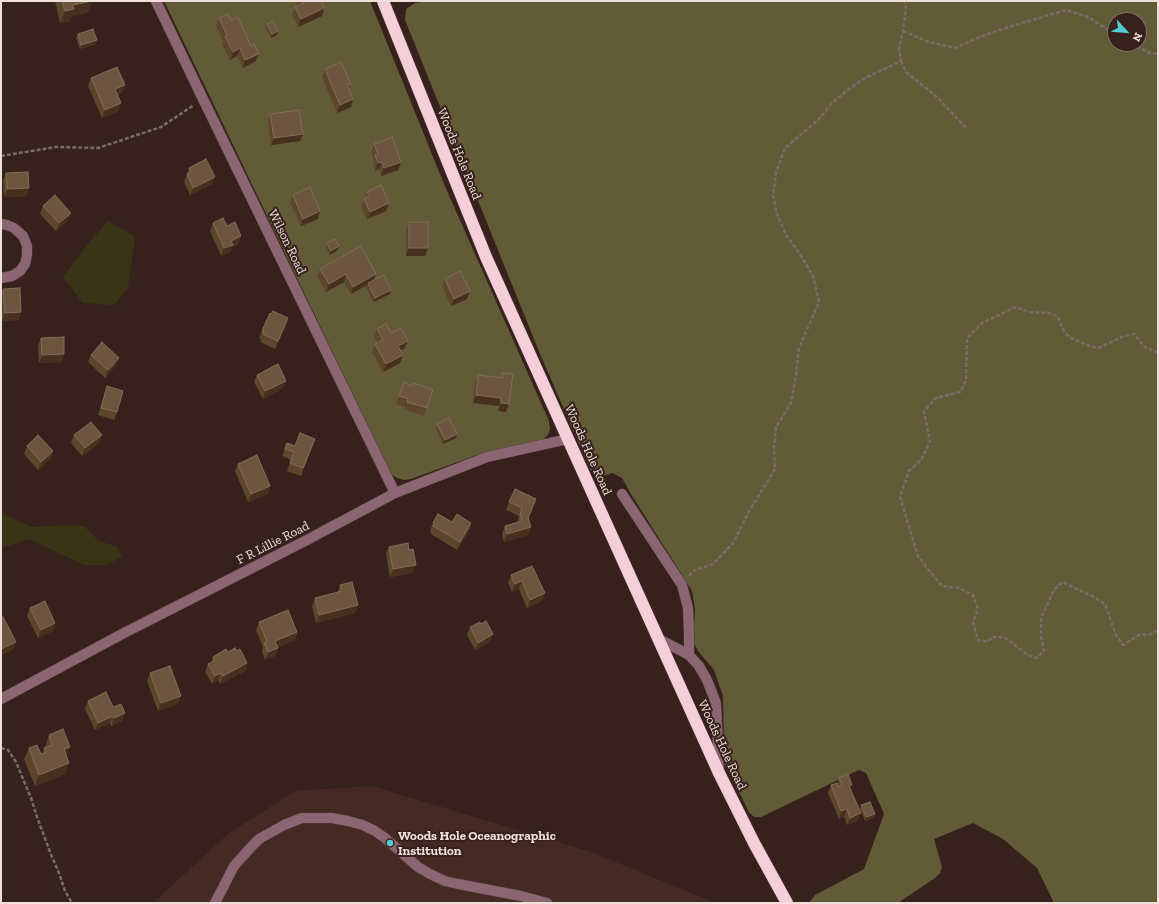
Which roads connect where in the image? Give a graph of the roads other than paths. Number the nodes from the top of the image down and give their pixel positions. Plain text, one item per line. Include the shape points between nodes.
1 (156, 1) edge
2 (383, 1) edge
3 (1, 224) edge
4 (1, 278) edge
5 (568, 439) junction
6 (395, 493) junction
7 (622, 494) dead end
8 (658, 638) junction
9 (689, 655) junction
10 (1, 699) edge
11 (719, 773) junction
12 (215, 903) edge
13 (547, 903) edge
14 (787, 903) edge

1 - 6 street, Wilson Road
2 - 5 highway, Woods Hole Road via 484,250
3 - 4 street via 14,228 23,236 27,246 25,264 20,271
5 - 6 street, F R Lillie Road via 486,457
5 - 8 highway, Woods Hole Road
6 - 10 street, F R Lillie Road
7 - 9 street via 682,584 688,608
8 - 9 street
8 - 11 highway, Woods Hole Road
9 - 11 street via 707,680 716,703
11 - 14 highway, Woods Hole Road
12 - 13 street via 234,866 259,839 302,818 332,818 363,825 375,831 418,867 445,881

